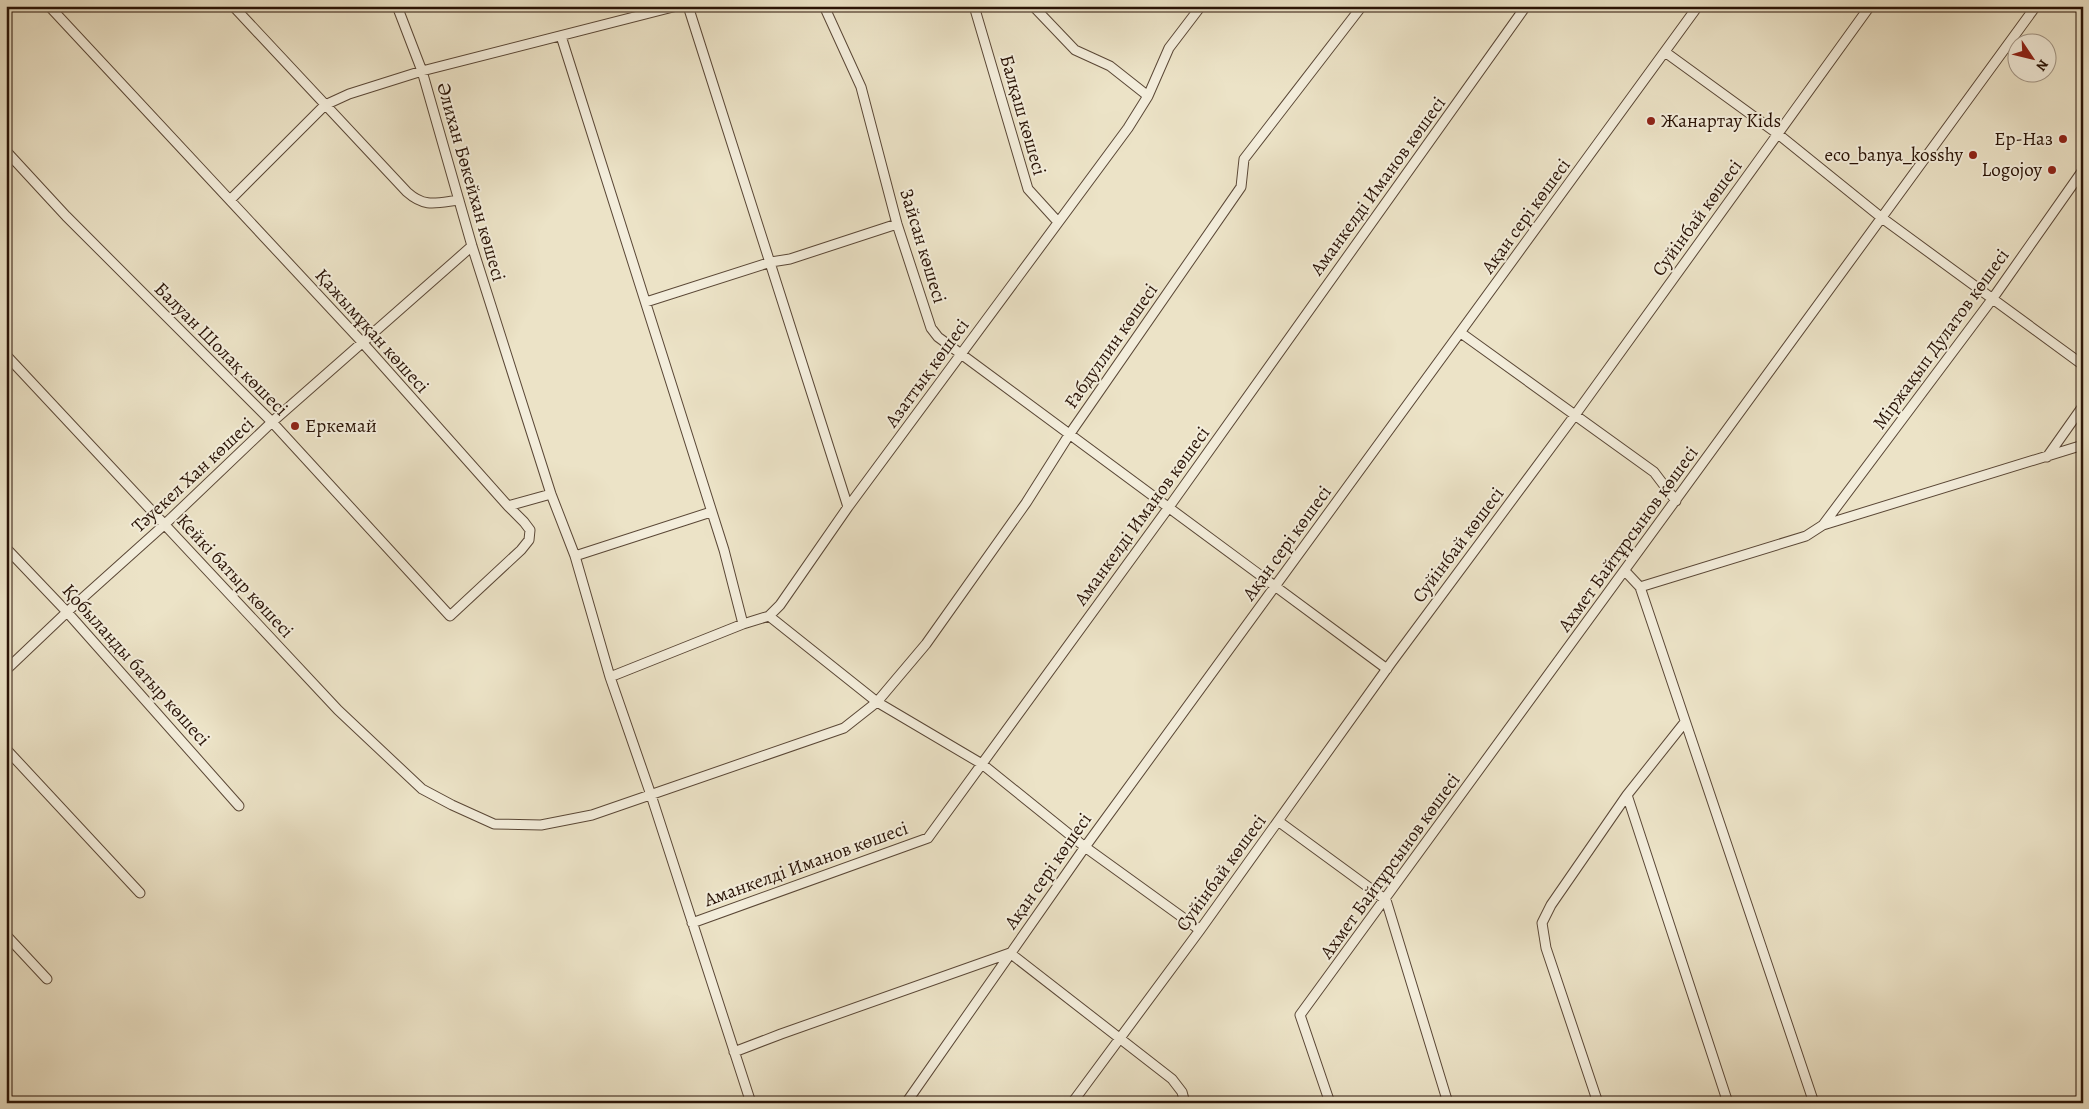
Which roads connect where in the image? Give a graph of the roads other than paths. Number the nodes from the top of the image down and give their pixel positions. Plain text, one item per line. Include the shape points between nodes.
1 (49, 6) edge
2 (233, 6) edge
3 (396, 6) edge
4 (677, 6) edge
5 (688, 6) edge
6 (824, 6) edge
7 (974, 6) edge
8 (1033, 6) edge
9 (1201, 6) edge
10 (1362, 6) edge
11 (1526, 6) edge
12 (1698, 6) edge
13 (1870, 6) edge
14 (2036, 6) edge
15 (561, 36) junction
16 (1665, 52) junction
17 (422, 71) junction
18 (1148, 96) junction
19 (325, 105) junction
20 (1778, 134) junction
21 (6, 151) edge
22 (2083, 170) edge
23 (230, 200) junction
24 (459, 200) junction
25 (1882, 218) junction
26 (1058, 222) junction
27 (897, 224) junction
28 (472, 246) junction
29 (771, 262) junction
30 (1993, 298) junction
31 (646, 302) junction
32 (1461, 333) junction
33 (362, 342) junction
34 (6, 355) edge
35 (961, 355) junction
36 (2083, 365) edge
37 (2083, 406) edge
38 (1575, 415) junction
39 (272, 422) junction
40 (1069, 435) junction
41 (2083, 445) edge
42 (2047, 457) junction
43 (551, 494) junction
44 (1676, 501) junction
45 (508, 506) junction
46 (848, 507) junction
47 (1169, 507) junction
48 (711, 512) junction
49 (164, 525) junction
50 (1823, 526) junction
51 (6, 548) edge
52 (576, 556) junction
53 (1625, 571) junction
54 (1275, 587) junction
55 (1640, 587) junction
56 (67, 612) junction
57 (450, 616) joint
58 (769, 616) junction
59 (743, 624) junction
60 (1387, 669) junction
61 (6, 670) edge
62 (610, 677) junction
63 (877, 702) junction
64 (1685, 722) junction
65 (6, 749) edge
66 (982, 764) junction
67 (651, 795) junction
68 (1627, 796) junction
69 (239, 806) dead end
70 (1278, 821) junction
71 (1085, 847) junction
72 (140, 893) dead end
73 (1386, 900) junction
74 (692, 923) junction
75 (1200, 930) junction
76 (6, 935) edge
77 (1010, 952) junction
78 (47, 979) dead end
79 (1120, 1037) junction
80 (734, 1052) junction
81 (751, 1103) edge
82 (906, 1103) edge
83 (1072, 1103) edge
84 (1186, 1103) edge
85 (1330, 1103) edge
86 (1448, 1103) edge
87 (1598, 1103) edge
88 (1728, 1103) edge
89 (1814, 1103) edge

1 - 23 street, Қажымұқан көшесі
2 - 19 street
3 - 17 street
4 - 15 street, Әлихан Бөкейхан көшесі
5 - 29 street
6 - 27 street, Зайсан көшесі via 861,87
7 - 26 street, Балқаш көшесі via 1028,189
8 - 18 street via 1075,50 1110,66
9 - 18 street, Азаттық көшесі via 1169,48
10 - 40 street, Ғабдуллин көшесі via 1244,159 1241,187
11 - 47 street, Аманкелді Иманов көшесі
12 - 16 street, Ақан сері көшесі
13 - 20 street, Суйінбай көшесі
14 - 25 street, Ахмет Байтұрсынов көшесі
15 - 17 street, Әлихан Бөкейхан көшесі
15 - 31 street
16 - 20 street
16 - 32 street, Ақан сері көшесі
17 - 19 street
17 - 24 street, Әлихан Бөкейхан көшесі
18 - 26 street, Азаттық көшесі
19 - 23 street
19 - 24 street via 417,201 429,204
20 - 25 street
20 - 38 street, Суйінбай көшесі
21 - 39 street, Балуан Шолақ көшесі via 66,216
22 - 30 street, Міржақып Дулатов көшесі
23 - 33 street, Қажымұқан көшесі
24 - 28 street, Әлихан Бөкейхан көшесі
25 - 30 street
25 - 44 street, Ахмет Байтұрсынов көшесі
26 - 35 street, Азаттық көшесі
27 - 29 street via 790,259
27 - 35 street, Зайсан көшесі via 931,328
28 - 33 street, Тәуекел Хан көшесі
28 - 43 street, Әлихан Бөкейхан көшесі
29 - 31 street
29 - 46 street
30 - 36 street
30 - 50 street, Міржақып Дулатов көшесі
31 - 48 street
32 - 38 street
32 - 54 street, Ақан сері көшесі
33 - 39 street, Тәуекел Хан көшесі
33 - 45 street, Қажымұқан көшесі
34 - 49 street, Кейкі батыр көшесі
35 - 40 street, Зайсан көшесі
35 - 46 street, Азаттық көшесі
37 - 42 street
38 - 44 street via 1654,472
38 - 60 street, Суйінбай көшесі
39 - 49 street, Тәуекел Хан көшесі
39 - 57 street, Балуан Шолақ көшесі
40 - 47 street, Зайсан көшесі
40 - 63 street, Ғабдуллин көшесі via 1026,503 926,644
41 - 42 street
42 - 50 street
43 - 45 street
43 - 52 street
44 - 53 street, Ахмет Байтұрсынов көшесі
45 - 57 street, Қажымұқан көшесі via 530,530 528,540
46 - 58 street, Азаттық көшесі
47 - 54 street, Зайсан көшесі
47 - 66 street, Аманкелді Иманов көшесі
48 - 52 street
48 - 59 street
49 - 56 street, Тәуекел Хан көшесі
49 - 67 street, Кейкі батыр көшесі via 338,710 422,789 494,824 541,825 592,816
50 - 55 street via 1806,536
51 - 56 street, Қобыланды батыр көшесі
52 - 62 street
53 - 55 street
53 - 73 street, Ахмет Байтұрсынов көшесі
54 - 60 street, Зайсан көшесі
54 - 71 street, Ақан сері көшесі
55 - 64 street
56 - 61 street, Тәуекел Хан көшесі
56 - 69 street, Қобыланды батыр көшесі
58 - 59 street
58 - 63 street
59 - 62 street
60 - 70 street, Суйінбай көшесі
62 - 67 street
63 - 66 street
63 - 67 street, Ғабдуллин көшесі via 844,728
64 - 68 street
64 - 89 street
65 - 72 street
66 - 71 street
66 - 74 street, Аманкелді Иманов көшесі via 928,838
67 - 74 street
68 - 87 street via 1542,922 1546,948
68 - 88 street
70 - 73 street
70 - 75 street, Суйінбай көшесі
71 - 75 street
71 - 77 street, Ақан сері көшесі
73 - 85 street, Ахмет Байтұрсынов көшесі via 1300,1015
73 - 86 street
74 - 80 street
75 - 79 street, Суйінбай көшесі
76 - 78 street
77 - 79 street
77 - 80 street
77 - 82 street, Ақан сері көшесі
79 - 83 street, Суйінбай көшесі
79 - 84 street via 1172,1079
80 - 81 street

